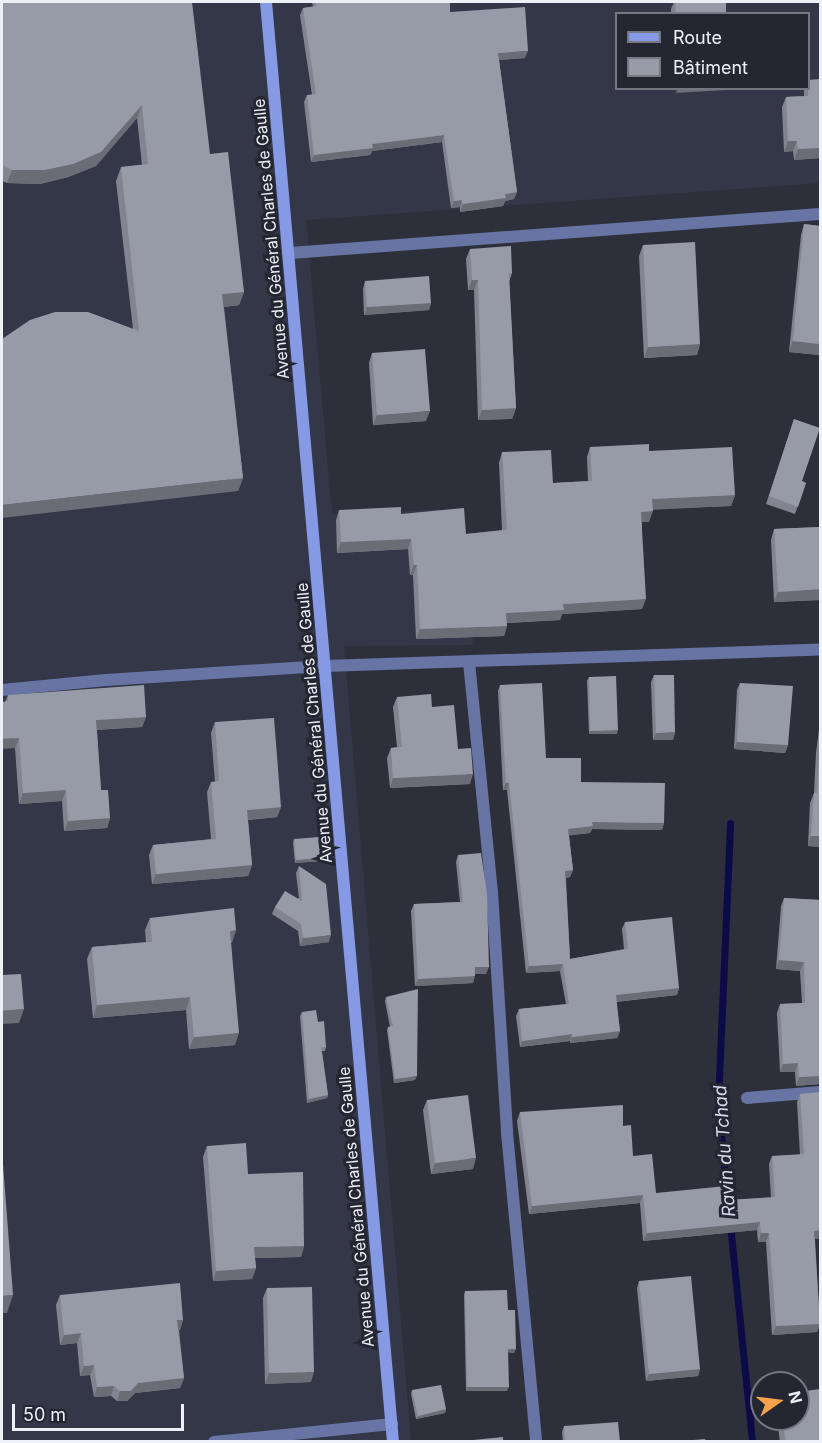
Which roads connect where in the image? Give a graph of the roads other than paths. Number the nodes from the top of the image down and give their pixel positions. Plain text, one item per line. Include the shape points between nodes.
1 (266, 2) edge
2 (820, 214) edge
3 (290, 253) junction
4 (820, 650) edge
5 (470, 662) junction
6 (325, 666) junction
7 (2, 690) edge
8 (820, 1092) edge
9 (747, 1098) dead end
10 (392, 1424) junction
11 (214, 1442) edge
12 (393, 1442) edge
13 (536, 1442) edge

1 - 3 street, Avenue du Général Charles de Gaulle
2 - 3 street
3 - 6 street, Avenue du Général Charles de Gaulle
4 - 5 street
5 - 6 street
5 - 13 street
6 - 7 street
6 - 10 street, Avenue du Général Charles de Gaulle
8 - 9 street
10 - 11 street
10 - 12 street, Avenue du Général Charles de Gaulle

